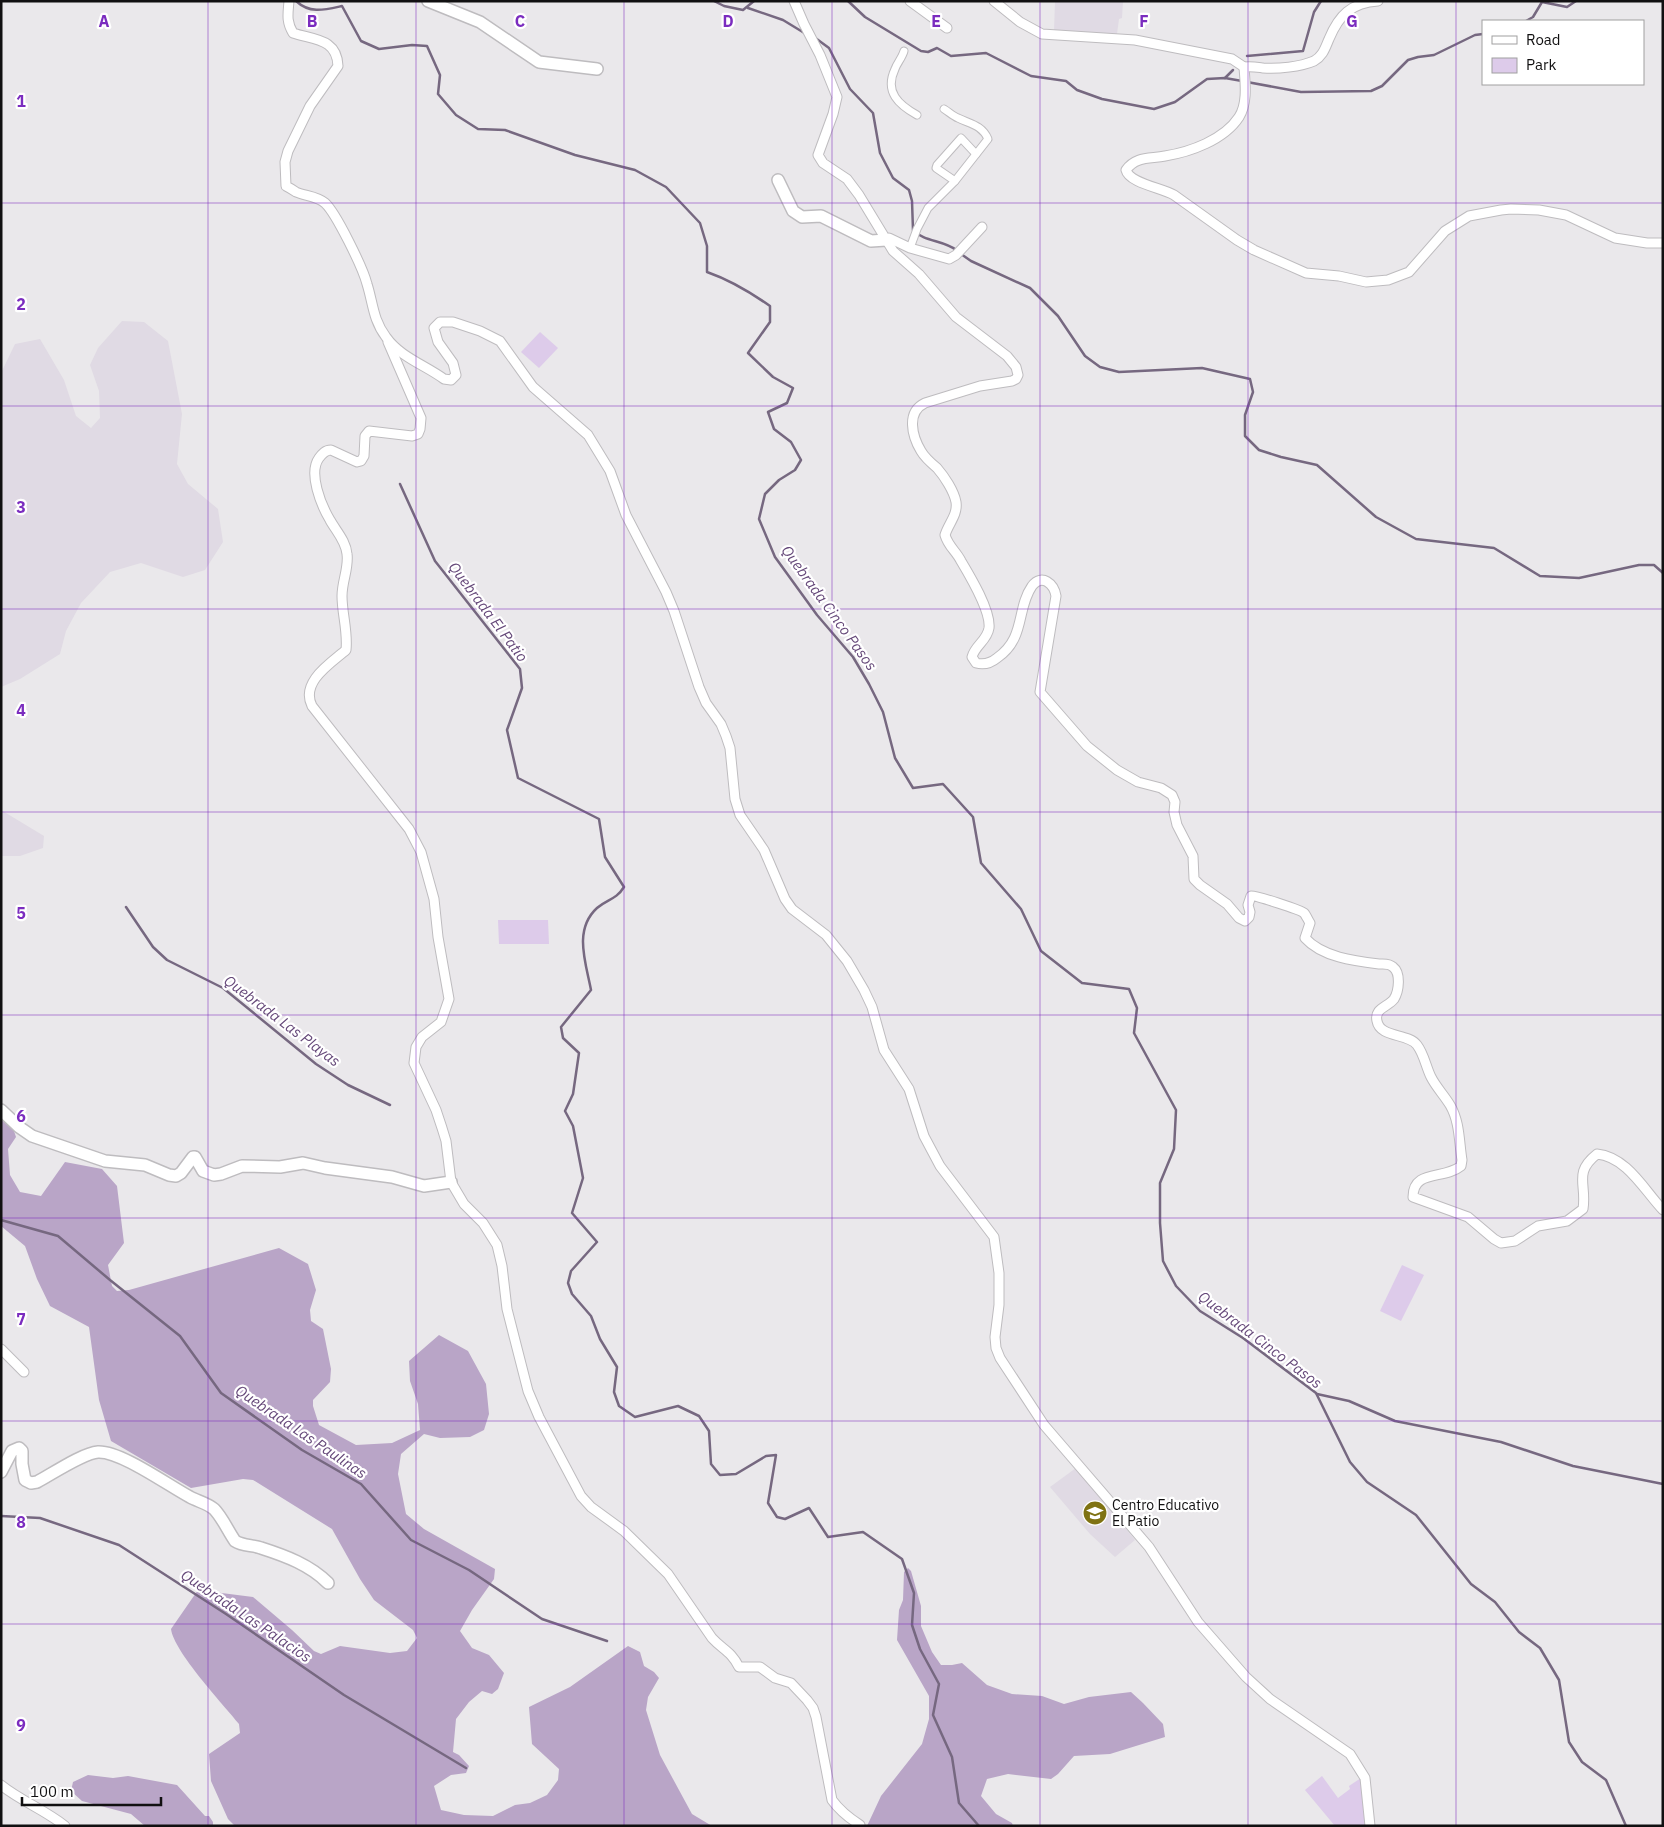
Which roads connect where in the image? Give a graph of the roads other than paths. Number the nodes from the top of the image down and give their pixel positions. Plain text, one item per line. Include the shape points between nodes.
1 (289, 1) edge
2 (428, 1) edge
3 (794, 1) edge
4 (910, 1) edge
5 (994, 1) edge
6 (1378, 1) edge
7 (947, 28) dead end
8 (904, 51) dead end
9 (1244, 67) junction
10 (596, 69) dead end
11 (944, 109) dead end
12 (917, 115) dead end
13 (976, 154) junction
14 (778, 180) dead end
15 (955, 181) junction
16 (982, 227) dead end
17 (886, 240) junction
18 (1663, 243) edge
19 (912, 245) junction
20 (386, 338) junction
21 (1, 1110) edge
22 (451, 1182) junction
23 (1663, 1210) edge
24 (1, 1349) edge
25 (24, 1372) dead end
26 (1, 1472) edge
27 (328, 1583) dead end
28 (1, 1785) edge
29 (860, 1825) edge
30 (66, 1826) edge
31 (1370, 1826) edge

1 - 20 street via 288,25 292,33 332,47 338,66 310,106 288,151 284,162 286,186 324,203 336,218 367,284 376,321
2 - 10 street via 480,22 539,62
3 - 17 street via 837,97 818,155 823,163 847,179
4 - 7 street
5 - 9 street via 1020,22 1042,34 1135,40 1232,59
6 - 9 street via 1350,9 1336,25 1324,52 1315,60 1279,67
8 - 12 street via 893,72 895,99
9 - 18 street via 1245,92 1239,117 1227,129 1196,148 1139,160 1131,164 1127,174 1174,195 1254,250 1306,273 1366,282 1388,280 1417,265 1445,231 1469,216 1511,209 1566,215 1615,238
11 - 13 street via 988,137
13 - 15 street
13 - 15 street via 961,138 937,165 936,168
14 - 17 street via 793,211 802,217 821,216 871,241
15 - 19 street via 928,208
16 - 19 street via 949,259
17 - 19 street via 889,238
17 - 23 street via 956,317 1007,356 1018,375 1012,381 980,386 925,402 913,415 914,436 921,451 943,477 955,499 956,509 944,535 980,597 989,621 987,636 972,657 976,663 994,661 1002,655 1017,634 1032,586 1042,580 1049,582 1056,596 1040,692 1087,746 1117,770 1172,795 1177,825 1193,856 1194,879 1245,921 1250,918 1249,900 1256,895 1305,913 1310,923 1305,938 1310,944 1330,954 1394,967 1397,991 1394,999 1376,1016 1377,1023 1381,1030 1417,1044 1431,1078 1457,1122 1462,1160 1454,1172 1418,1181 1413,1197 1468,1217 1501,1243 1515,1241 1538,1226 1567,1221 1583,1209 1582,1176 1587,1162 1597,1154 1606,1155 1631,1172
20 - 22 street via 421,418 420,429 412,436 369,431 364,436 362,461 327,450 315,464 314,477 319,494 348,554 342,596 347,640 346,650 320,673 309,690 308,698 409,829 422,852 434,899 448,999 441,1022 416,1047 414,1063 442,1128
20 - 31 street via 406,355 444,379 451,380 456,375 453,363 434,336 434,328 440,322 453,322 500,341 533,387 588,435 598,449 610,471 627,518 674,611 698,687 726,736 740,815 764,850 792,909 826,935 851,968 872,1007 884,1050 908,1089 924,1136 937,1161 994,1236 1000,1305 996,1348 1000,1358 1044,1425 1149,1547 1198,1622 1246,1677 1270,1699 1350,1754 1365,1778
21 - 22 street via 32,1136 105,1161 145,1165 169,1175 181,1173 195,1157 203,1171 214,1175 242,1166 280,1167 303,1163 392,1177 424,1186
22 - 29 street via 497,1245 507,1309 528,1391 581,1496 624,1531 668,1574 712,1638 734,1656 739,1667 760,1667 775,1678 791,1683 807,1700 816,1717 832,1800 845,1816
24 - 25 street
26 - 27 street via 12,1451 19,1448 22,1451 23,1474 30,1483 91,1454 105,1452 114,1455 211,1507 239,1544 305,1564
28 - 30 street

